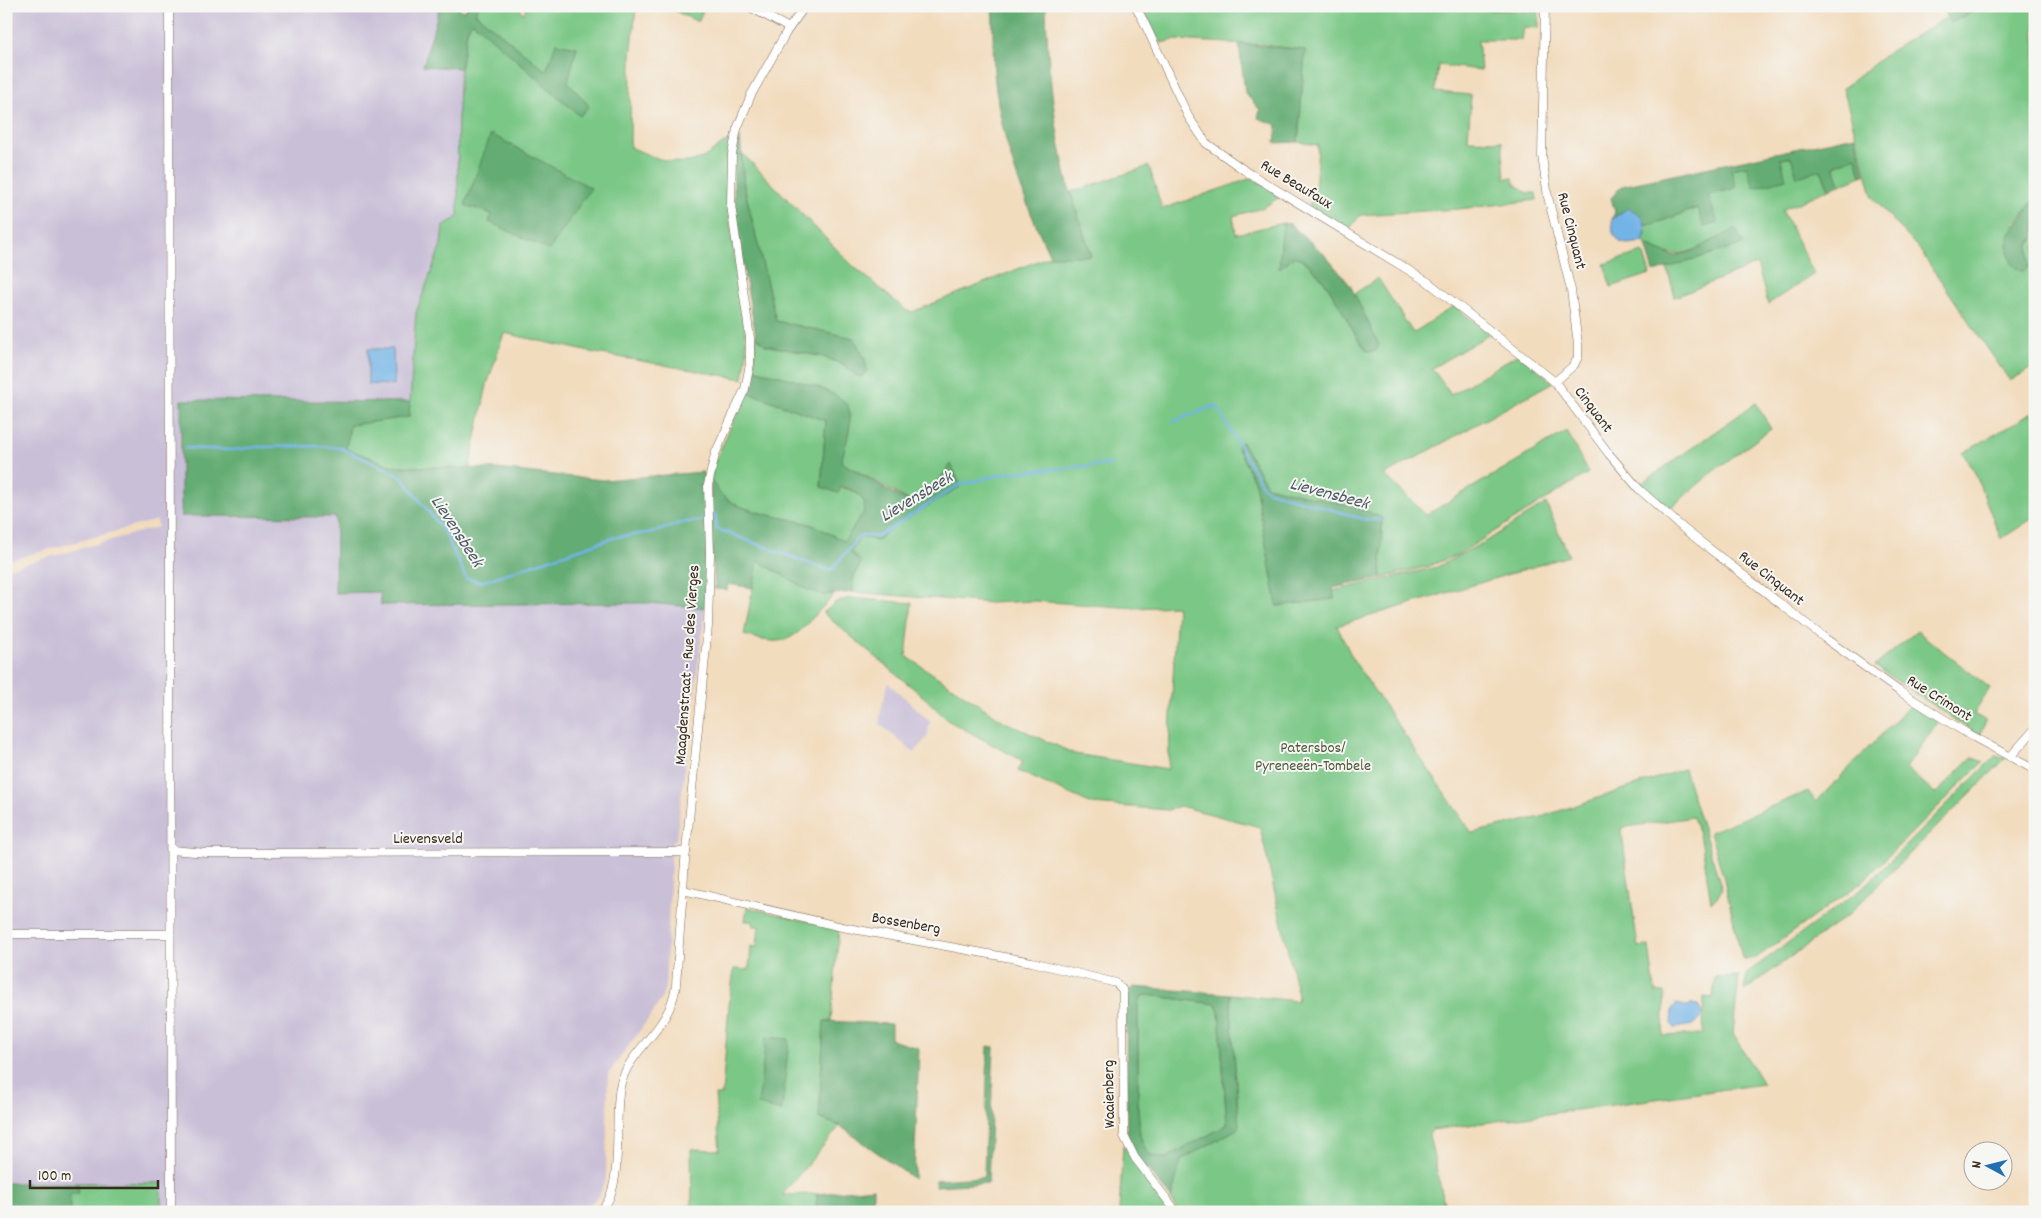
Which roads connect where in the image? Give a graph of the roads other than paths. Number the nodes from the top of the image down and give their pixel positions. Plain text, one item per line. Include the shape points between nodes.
1 (169, 6) edge
2 (748, 6) edge
3 (805, 6) edge
4 (1135, 6) edge
5 (1545, 6) edge
6 (790, 28) junction
7 (1555, 382) junction
8 (1609, 454) joint
9 (1856, 661) joint
10 (2035, 729) edge
11 (2010, 757) junction
12 (2035, 770) edge
13 (171, 850) junction
14 (686, 852) junction
15 (683, 890) junction
16 (6, 934) edge
17 (170, 934) junction
18 (1122, 989) joint
19 (171, 1212) edge
20 (599, 1212) edge
21 (1174, 1212) edge

1 - 13 street
2 - 6 street
3 - 6 street, Maagdenstraat - Rue des Vierges
4 - 7 street, Rue Beaufaux via 1188,116 1206,143 1244,170 1428,282
5 - 7 street, Rue Cinquant via 1542,156 1548,198 1571,290 1578,344 1574,365
6 - 14 street, Maagdenstraat - Rue des Vierges via 751,95 737,129 732,154 732,205 750,338 750,364 745,389 719,442 709,474 708,626
7 - 8 street, Cinquant
8 - 9 street, Rue Cinquant via 1659,508
9 - 11 street, Rue Crimont via 1948,722
10 - 11 street
11 - 12 street, Rue Crimont
13 - 14 street, Lievensveld via 207,854
13 - 17 street
14 - 15 street, Maagdenstraat - Rue des Vierges
15 - 18 street, Bossenberg via 842,926 1075,971 1110,980
15 - 20 street, Maagdenstraat - Rue des Vierges via 675,996 659,1028 637,1053 622,1078 616,1113 615,1180 607,1204
16 - 17 street
17 - 19 street
18 - 21 street, Waaienberg via 1124,1136 1135,1158

